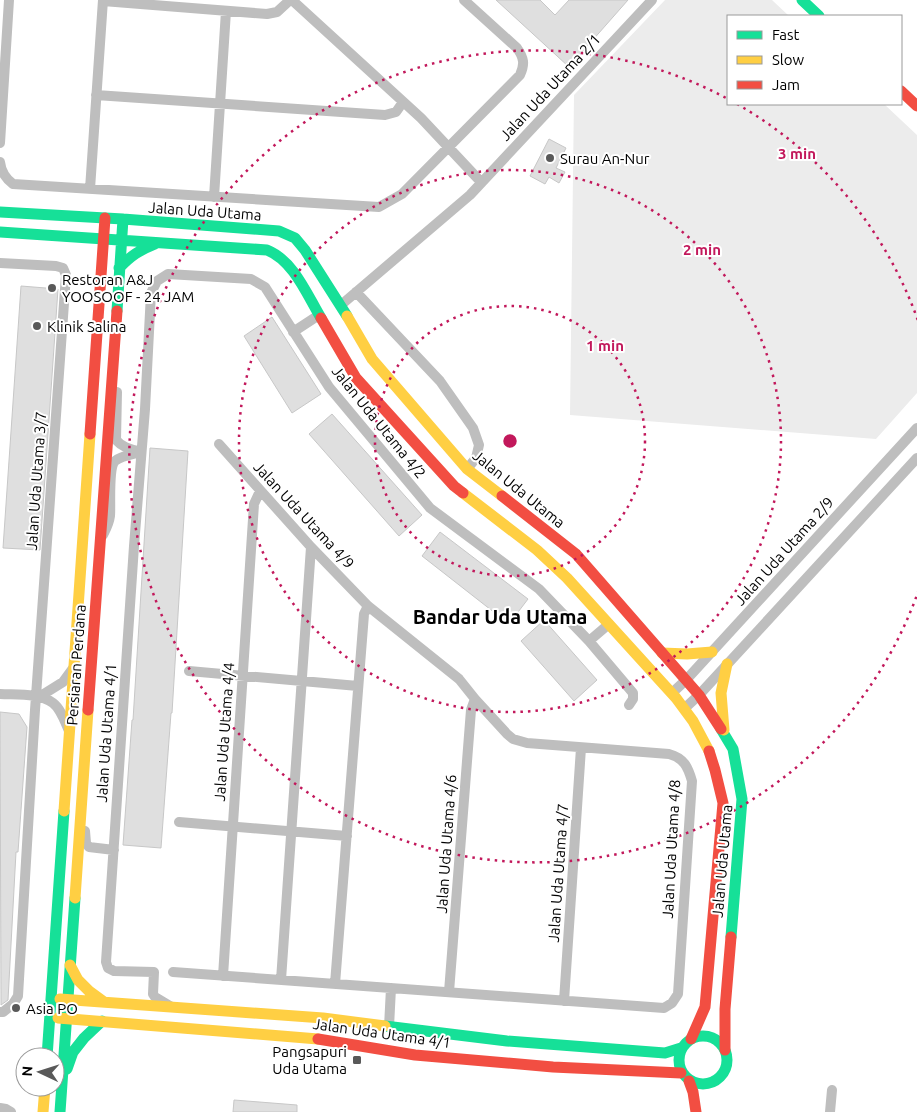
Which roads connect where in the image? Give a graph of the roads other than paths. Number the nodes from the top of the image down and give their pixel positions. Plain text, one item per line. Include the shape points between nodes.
1 (9, 0) edge
2 (291, 0) edge
3 (464, 0) edge
4 (652, 0) edge
5 (802, 0) edge
6 (103, 1) edge
7 (226, 11) junction
8 (818, 15) edge
9 (902, 92) edge
10 (96, 95) junction
11 (403, 102) junction
12 (220, 104) junction
13 (917, 106) edge
14 (0, 143) edge
15 (448, 147) junction
16 (0, 162) edge
17 (481, 182) junction
18 (90, 189) junction
19 (214, 197) junction
20 (0, 202) edge
21 (0, 212) edge
22 (14, 213) junction
23 (105, 218) junction
24 (122, 220) junction
25 (0, 232) edge
26 (69, 237) junction
27 (104, 239) junction
28 (121, 240) junction
29 (158, 243) junction
30 (0, 263) edge
31 (102, 265) junction
32 (119, 268) junction
33 (356, 292) junction
34 (341, 305) junction
35 (319, 315) junction
36 (294, 332) junction
37 (112, 368) junction
38 (145, 409) joint
39 (917, 428) edge
40 (219, 444) dead end
41 (142, 452) junction
42 (917, 458) edge
43 (467, 469) junction
44 (260, 491) junction
45 (100, 541) junction
46 (311, 547) junction
47 (368, 606) junction
48 (609, 624) junction
49 (589, 641) junction
50 (662, 652) junction
51 (712, 652) junction
52 (727, 664) junction
53 (74, 667) junction
54 (189, 671) dead end
55 (243, 675) junction
56 (686, 680) junction
57 (302, 681) junction
58 (358, 686) junction
59 (672, 693) junction
60 (0, 694) edge
61 (699, 695) junction
62 (37, 696) junction
63 (475, 699) junction
64 (629, 705) dead end
65 (685, 708) junction
66 (70, 734) junction
67 (724, 734) junction
68 (581, 748) junction
69 (81, 803) junction
70 (179, 822) dead end
71 (233, 826) junction
72 (291, 831) junction
73 (347, 836) junction
74 (114, 850) junction
75 (70, 964) junction
76 (172, 972) dead end
77 (223, 976) junction
78 (281, 980) junction
79 (335, 984) junction
80 (392, 988) junction
81 (449, 992) junction
82 (51, 998) junction
83 (67, 999) junction
84 (564, 1001) junction
85 (104, 1002) junction
86 (171, 1007) junction
87 (0, 1012) edge
88 (50, 1018) junction
89 (66, 1019) junction
90 (102, 1022) junction
91 (389, 1027) junction
92 (691, 1039) junction
93 (48, 1047) edge
94 (64, 1047) edge
95 (681, 1048) junction
96 (725, 1050) junction
97 (65, 1074) edge
98 (685, 1077) junction
99 (711, 1083) junction
100 (832, 1090) dead end
101 (44, 1097) edge
102 (61, 1097) edge
103 (0, 1108) edge
104 (12, 1112) edge
105 (43, 1112) edge
106 (60, 1112) edge
107 (698, 1112) edge
108 (830, 1112) edge

1 - 14 street
2 - 7 street via 277,12 267,14
2 - 11 street
3 - 15 street via 517,48 523,57 524,68
4 - 17 street, Jalan Uda Utama 2/1
5 - 8 street
6 - 7 street
6 - 10 street
7 - 12 street
9 - 13 street
10 - 12 street
10 - 18 street
11 - 12 street via 396,112 385,115
11 - 15 street
12 - 19 street
15 - 17 street
15 - 19 street via 402,194 379,207
16 - 18 street via 5,178 12,184
17 - 33 street, Jalan Uda Utama 2/1
18 - 19 street
20 - 22 street
21 - 22 street, Jalan Uda Utama
22 - 23 street, Jalan Uda Utama
23 - 24 street, Jalan Uda Utama
23 - 27 street, Persiaran Perdana
24 - 28 street, Persiaran Perdana
24 - 34 street, Jalan Uda Utama via 280,231 295,238 305,250
25 - 26 street, Jalan Uda Utama
26 - 27 street, Jalan Uda Utama
26 - 31 street via 84,244
27 - 28 street, Jalan Uda Utama
27 - 31 street, Persiaran Perdana
28 - 29 street, Jalan Uda Utama
28 - 32 street, Persiaran Perdana
29 - 32 street via 140,250
29 - 35 street, Jalan Uda Utama via 266,250 276,254 294,273
30 - 62 street, Jalan Uda Utama 3/7 via 56,266 63,268 66,275
31 - 53 street, Persiaran Perdana
32 - 37 street, Persiaran Perdana
33 - 34 street, Jalan Uda Utama 2/1
33 - 43 street via 440,381 473,428 479,445 476,458
34 - 43 street, Jalan Uda Utama via 372,359
35 - 36 street
35 - 48 street, Jalan Uda Utama via 356,378 454,486 537,550
36 - 38 street, Jalan Uda Utama 4/2 via 265,287 251,279 168,274 157,281 152,293
36 - 49 street, Jalan Uda Utama 4/2 via 328,387 430,508 540,589
37 - 41 street via 117,396 116,440 120,445
37 - 45 street, Persiaran Perdana
38 - 41 street, Jalan Uda Utama 4/1
39 - 51 street, Jalan Uda Utama 2/9
40 - 44 street, Jalan Uda Utama 4/9
41 - 45 street via 116,460 113,465 110,515
41 - 74 street, Jalan Uda Utama 4/1
42 - 52 street
43 - 50 street, Jalan Uda Utama via 576,554
44 - 46 street, Jalan Uda Utama 4/9
44 - 55 street, Jalan Uda Utama 4/4 via 254,504
45 - 69 street, Persiaran Perdana
46 - 47 street, Jalan Uda Utama 4/9
46 - 57 street
47 - 58 street via 364,614
47 - 63 street, Jalan Uda Utama 4/9 via 459,679
48 - 49 street
48 - 59 street, Jalan Uda Utama
49 - 64 street, Jalan Uda Utama 4/2 via 633,694
50 - 51 street via 680,655
50 - 56 street, Jalan Uda Utama
51 - 56 street, Jalan Uda Utama 2/9
52 - 61 street
52 - 67 street via 720,693
53 - 62 street via 63,682
53 - 66 street, Persiaran Perdana
54 - 55 street
55 - 57 street
55 - 71 street, Jalan Uda Utama 4/4
56 - 59 street, Jalan Uda Utama 2/9
56 - 61 street, Jalan Uda Utama
57 - 58 street
57 - 72 street
58 - 73 street
59 - 65 street, Jalan Uda Utama
60 - 62 street
61 - 65 street
61 - 67 street, Jalan Uda Utama
62 - 66 street via 58,708
62 - 87 street, Jalan Uda Utama 3/7 via 18,996 13,1004
63 - 68 street, Jalan Uda Utama 4/9 via 513,739
63 - 81 street, Jalan Uda Utama 4/6 via 471,710
65 - 92 street, Jalan Uda Utama via 704,740 723,803 705,1007
66 - 82 street, Persiaran Perdana
67 - 96 street, Jalan Uda Utama via 733,749 742,799 724,1009
68 - 84 street, Jalan Uda Utama 4/7
68 - 84 street, Jalan Uda Utama 4/8 via 677,756 685,764 692,781 678,994 664,1008
69 - 74 street via 86,843 89,847
69 - 75 street, Persiaran Perdana
70 - 71 street
71 - 72 street
71 - 77 street, Jalan Uda Utama 4/4
72 - 73 street
72 - 78 street
73 - 79 street
74 - 86 street, Jalan Uda Utama 4/1 via 106,965 114,971 154,972 152,994
75 - 83 street, Persiaran Perdana
75 - 85 street via 78,980
76 - 77 street
77 - 78 street
78 - 79 street
79 - 80 street
80 - 81 street
80 - 91 street
81 - 84 street
82 - 83 street, Jalan Uda Utama 4/1
82 - 88 street, Persiaran Perdana
83 - 85 street, Jalan Uda Utama 4/1
83 - 89 street, Persiaran Perdana
85 - 86 street, Jalan Uda Utama 4/1
86 - 91 street, Jalan Uda Utama 4/1 via 323,1018
88 - 89 street, Jalan Uda Utama 4/1
88 - 93 street, Persiaran Perdana
89 - 90 street, Jalan Uda Utama 4/1
89 - 94 street, Persiaran Perdana
90 - 97 street via 73,1052
90 - 98 street, Jalan Uda Utama 4/1 via 322,1039 415,1055
91 - 95 street, Jalan Uda Utama 4/1 via 507,1041 665,1053
92 - 95 street
92 - 96 street via 706,1036 720,1043
95 - 98 street via 678,1065
96 - 99 street via 727,1065 720,1077
98 - 99 street via 696,1084
98 - 107 street
99 - 107 street
100 - 108 street
101 - 105 street
102 - 106 street, Persiaran Perdana
103 - 104 street

